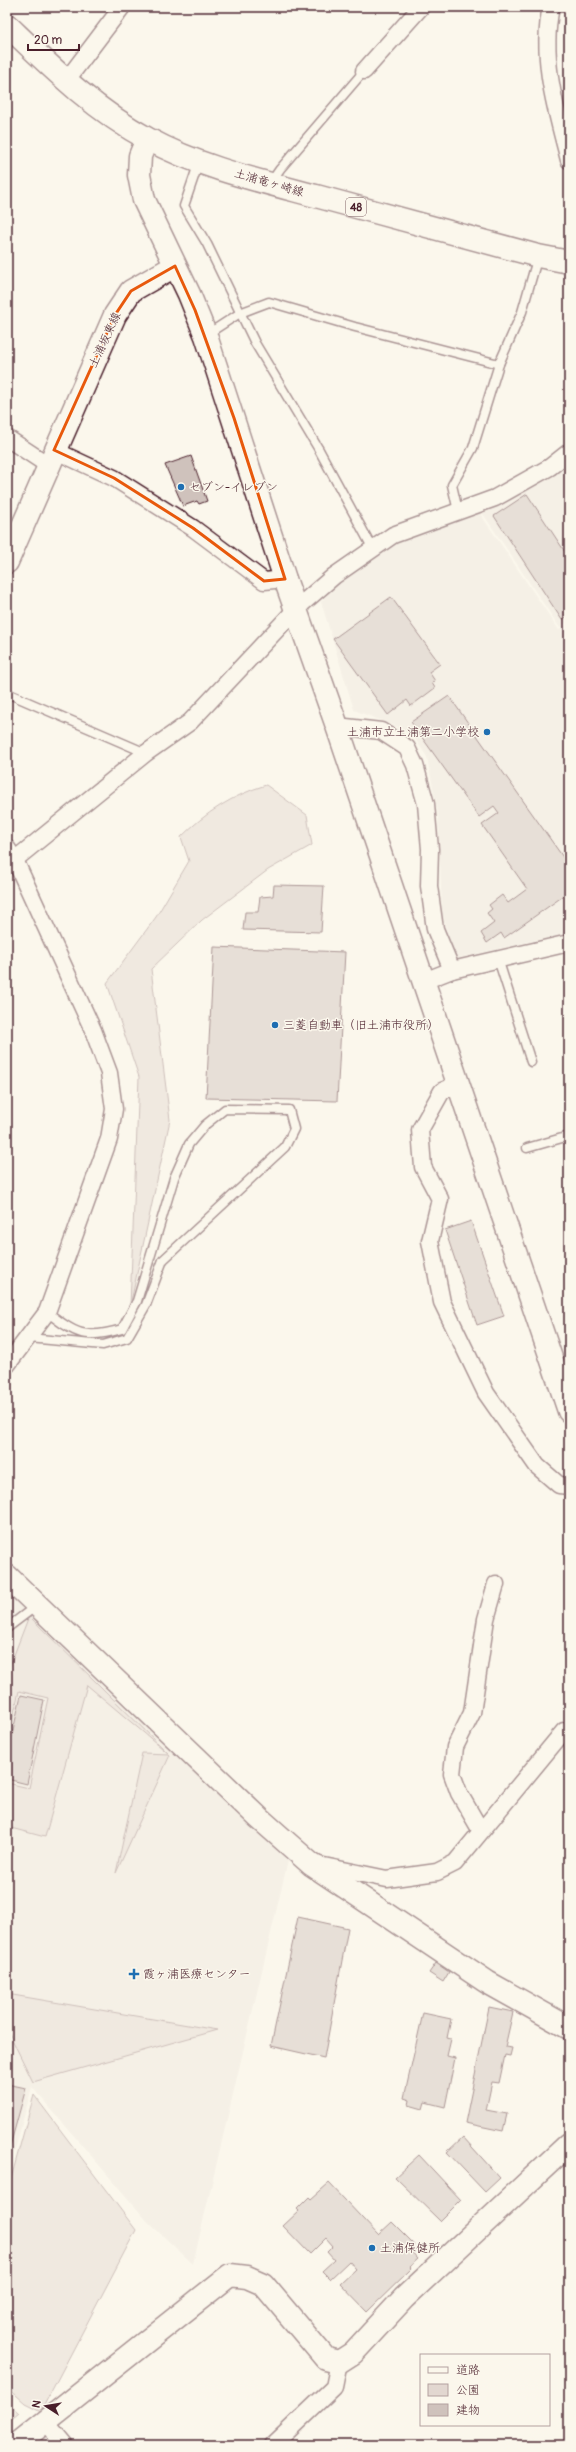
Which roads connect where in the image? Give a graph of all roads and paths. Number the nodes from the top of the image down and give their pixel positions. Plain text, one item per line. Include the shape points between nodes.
1 (122, 7) edge
2 (421, 7) edge
3 (551, 7) edge
4 (7, 25) edge
5 (364, 71) joint
6 (66, 81) junction
7 (565, 128) edge
8 (147, 139) junction
9 (569, 160) edge
10 (199, 162) junction
11 (270, 184) junction
12 (538, 256) junction
13 (569, 262) edge
14 (175, 266) junction
15 (240, 313) junction
16 (206, 336) junction
17 (498, 364) junction
18 (7, 438) edge
19 (569, 452) edge
20 (51, 458) junction
21 (458, 512) junction
22 (13, 533) edge
23 (373, 549) junction
24 (7, 562) edge
25 (285, 579) junction
26 (297, 608) junction
27 (7, 693) edge
28 (337, 726) junction
29 (146, 753) junction
30 (10, 858) edge
31 (569, 943) edge
32 (498, 959) junction
33 (452, 970) junction
34 (424, 981) junction
35 (531, 1062) dead end
36 (459, 1084) junction
37 (569, 1136) edge
38 (527, 1148) dead end
39 (47, 1312) junction
40 (29, 1338) junction
41 (7, 1365) edge
42 (569, 1411) edge
43 (569, 1486) edge
44 (7, 1576) edge
45 (496, 1584) dead end
46 (39, 1605) junction
47 (7, 1628) edge
48 (569, 1732) edge
49 (481, 1831) junction
50 (311, 1864) junction
51 (569, 2028) edge
52 (569, 2144) edge
53 (339, 2362) junction
54 (45, 2421) junction
55 (16, 2445) edge
56 (65, 2445) edge
57 (273, 2445) edge

1 - 6 street
2 - 5 street
3 - 7 street via 547,24 551,88
4 - 6 street, 土浦竜ヶ崎線 / 48
5 - 11 lane
6 - 8 street, 土浦竜ヶ崎線 / 48
7 - 9 street
8 - 10 street, 土浦竜ヶ崎線 / 48
8 - 14 street via 140,156 140,185 144,200
10 - 11 street, 土浦竜ヶ崎線 / 48
10 - 15 lane via 184,206 208,244
11 - 12 street, 土浦竜ヶ崎線 / 48
12 - 13 street, 土浦竜ヶ崎線 / 48
12 - 17 lane via 522,312
14 - 16 street
14 - 20 street, 土浦坂東線 via 142,283 124,300
15 - 16 lane
15 - 17 lane via 269,302
15 - 23 lane
16 - 25 street
17 - 21 lane via 473,448 452,486
18 - 20 street
19 - 21 street via 550,467 495,498
20 - 22 street, 土浦坂東線
20 - 25 street via 114,478 193,528 264,581
21 - 23 street via 394,535
22 - 24 street, 土浦坂東線
23 - 26 street via 334,576
25 - 26 street
26 - 28 street
26 - 29 street via 190,722
27 - 29 lane
28 - 33 street via 381,731 407,748 415,765 426,804 430,849 429,886 434,929
28 - 34 street
29 - 30 street
30 - 39 street via 94,1030 109,1073 114,1109 109,1139
31 - 32 street
32 - 33 street
32 - 35 lane
33 - 34 street
34 - 36 street
36 - 42 street
36 - 43 street via 442,1091 420,1130 423,1167 440,1199 430,1241 442,1302 491,1399 537,1466 559,1485
37 - 38 lane
39 - 40 street
39 - 40 lane via 74,1332 102,1335 122,1330 137,1301 174,1178 189,1144 205,1125 224,1109 289,1110 294,1129 285,1147 163,1260 146,1305 127,1338 103,1346
40 - 41 street
44 - 46 street
45 - 49 street via 486,1619 472,1713 455,1747 452,1774
46 - 47 lane
46 - 50 street via 259,1818
48 - 49 street via 564,1731
49 - 50 street via 455,1864 418,1877 386,1879
50 - 51 street via 487,1982
52 - 53 street via 404,2298 353,2353
53 - 54 street via 326,2359 263,2284 247,2276 230,2275
53 - 57 street via 334,2387
54 - 55 street
54 - 56 street

